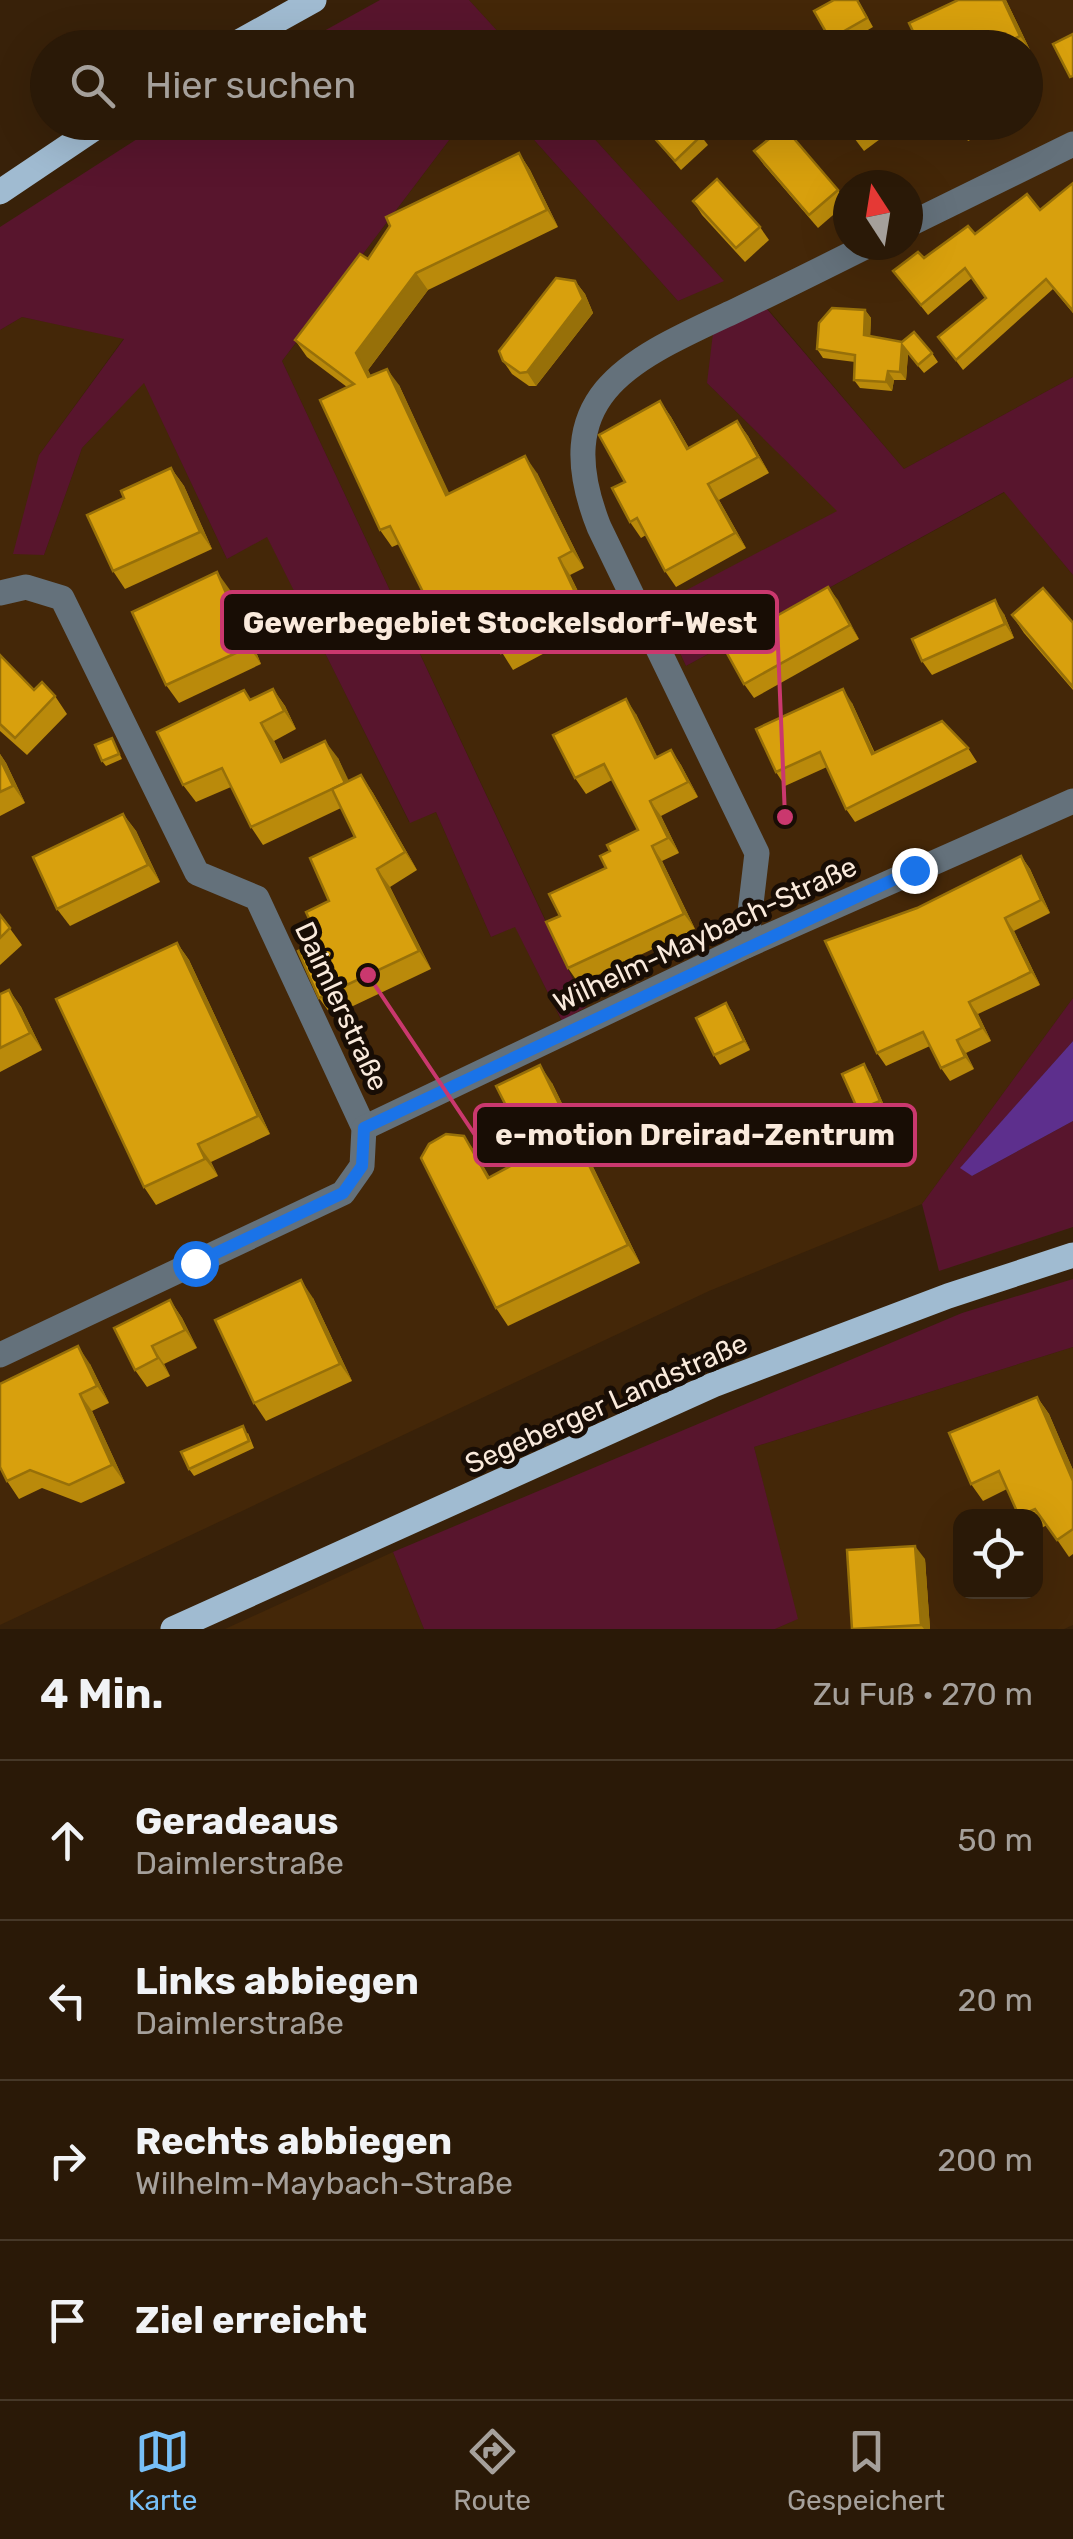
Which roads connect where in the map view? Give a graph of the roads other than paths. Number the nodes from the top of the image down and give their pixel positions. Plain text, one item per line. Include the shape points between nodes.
1 (314, 0) edge
2 (260, 30) edge
3 (77, 140) edge
4 (1073, 144) edge
5 (0, 192) edge
6 (923, 219) edge
7 (837, 260) edge
8 (0, 594) edge
9 (1073, 801) edge
10 (746, 946) junction
11 (364, 1128) junction
12 (1073, 1255) edge
13 (0, 1355) edge
14 (173, 1629) edge

1 - 2 main road
3 - 5 main road
4 - 6 street
7 - 10 street via 652,349 614,377 590,412 581,453 584,490 599,527 757,853
8 - 11 street, Daimlerstraße via 26,587 62,598 197,873 257,898
9 - 10 street, Wilhelm-Maybach-Straße
10 - 11 street, Wilhelm-Maybach-Straße
11 - 13 street, Daimlerstraße via 362,1166 343,1193
12 - 14 main road, Segeberger Landstraße via 713,1386

